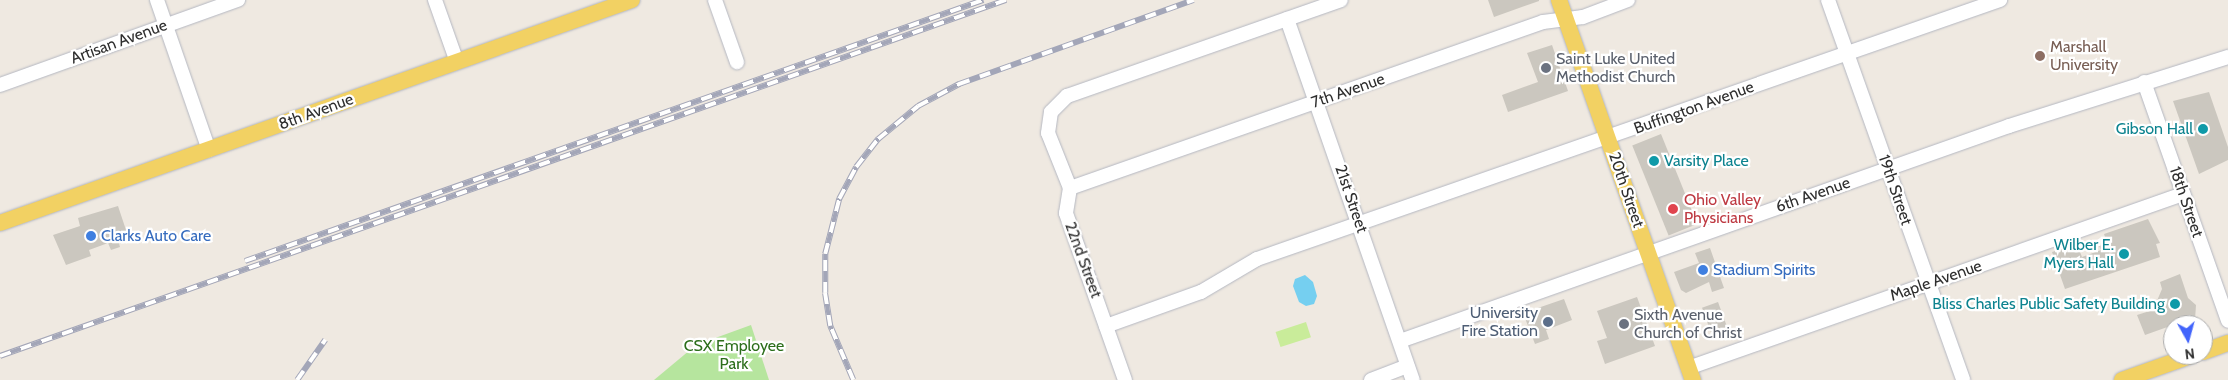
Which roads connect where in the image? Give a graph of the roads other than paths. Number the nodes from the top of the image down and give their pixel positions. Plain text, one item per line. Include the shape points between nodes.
1 (158, 0) edge
2 (238, 0) edge
3 (435, 0) edge
4 (632, 0) edge
5 (715, 0) edge
6 (1341, 0) edge
7 (1559, 0) edge
8 (1628, 0) edge
9 (1828, 0) edge
10 (2000, 0) edge
11 (1287, 19) junction
12 (1566, 19) junction
13 (166, 26) junction
14 (1847, 54) junction
15 (2228, 57) edge
16 (457, 62) junction
17 (737, 62) dead end
18 (2144, 82) junction
19 (0, 85) edge
20 (1317, 102) junction
21 (1608, 139) junction
22 (209, 150) junction
23 (1888, 169) junction
24 (1070, 188) junction
25 (2183, 194) junction
26 (0, 223) edge
27 (1359, 224) junction
28 (1648, 254) junction
29 (1928, 283) junction
30 (2228, 321) edge
31 (1106, 326) junction
32 (1400, 341) junction
33 (2228, 343) edge
34 (2213, 348) edge
35 (2165, 365) edge
36 (1408, 366) junction
37 (1691, 374) edge
38 (1125, 380) edge
39 (1371, 380) edge
40 (1413, 380) edge
41 (1962, 380) edge
42 (2122, 380) edge

1 - 13 street
2 - 13 street, Artisan Avenue
3 - 16 street
4 - 16 main road, 8th Avenue
5 - 17 street
6 - 11 street
7 - 12 main road, 20th Street
8 - 12 street, 7th Avenue
9 - 14 street, 19th Street
10 - 14 street, Buffington Avenue
11 - 20 street, 21st Street
11 - 24 street via 1067,96 1051,112 1048,133
12 - 20 street, 7th Avenue via 1543,22
12 - 21 main road, 20th Street
13 - 19 street, Artisan Avenue
13 - 22 street
14 - 21 street, Buffington Avenue
14 - 23 street, 19th Street
15 - 18 street, 6th Avenue
16 - 22 main road, 8th Avenue
18 - 23 street, 6th Avenue
18 - 25 street, 18th Street
20 - 24 street, 7th Avenue
20 - 27 street, 21st Street
21 - 27 street, Buffington Avenue
21 - 28 main road, 20th Street
22 - 26 main road, 8th Avenue
23 - 28 street, 6th Avenue
23 - 29 street, 19th Street
24 - 31 street, 22nd Street via 1066,213
25 - 29 street, Maple Avenue
25 - 30 street, 18th Street
27 - 31 street, Buffington Avenue via 1257,259 1201,292
27 - 32 street, 21st Street
28 - 32 street, 6th Avenue
28 - 37 main road, 20th Street
29 - 37 street, Maple Avenue
29 - 41 street, 19th Street
31 - 38 street, 22nd Street
32 - 36 street, 21st Street
33 - 34 main road
35 - 42 main road
36 - 39 street
36 - 40 street, 21st Street

